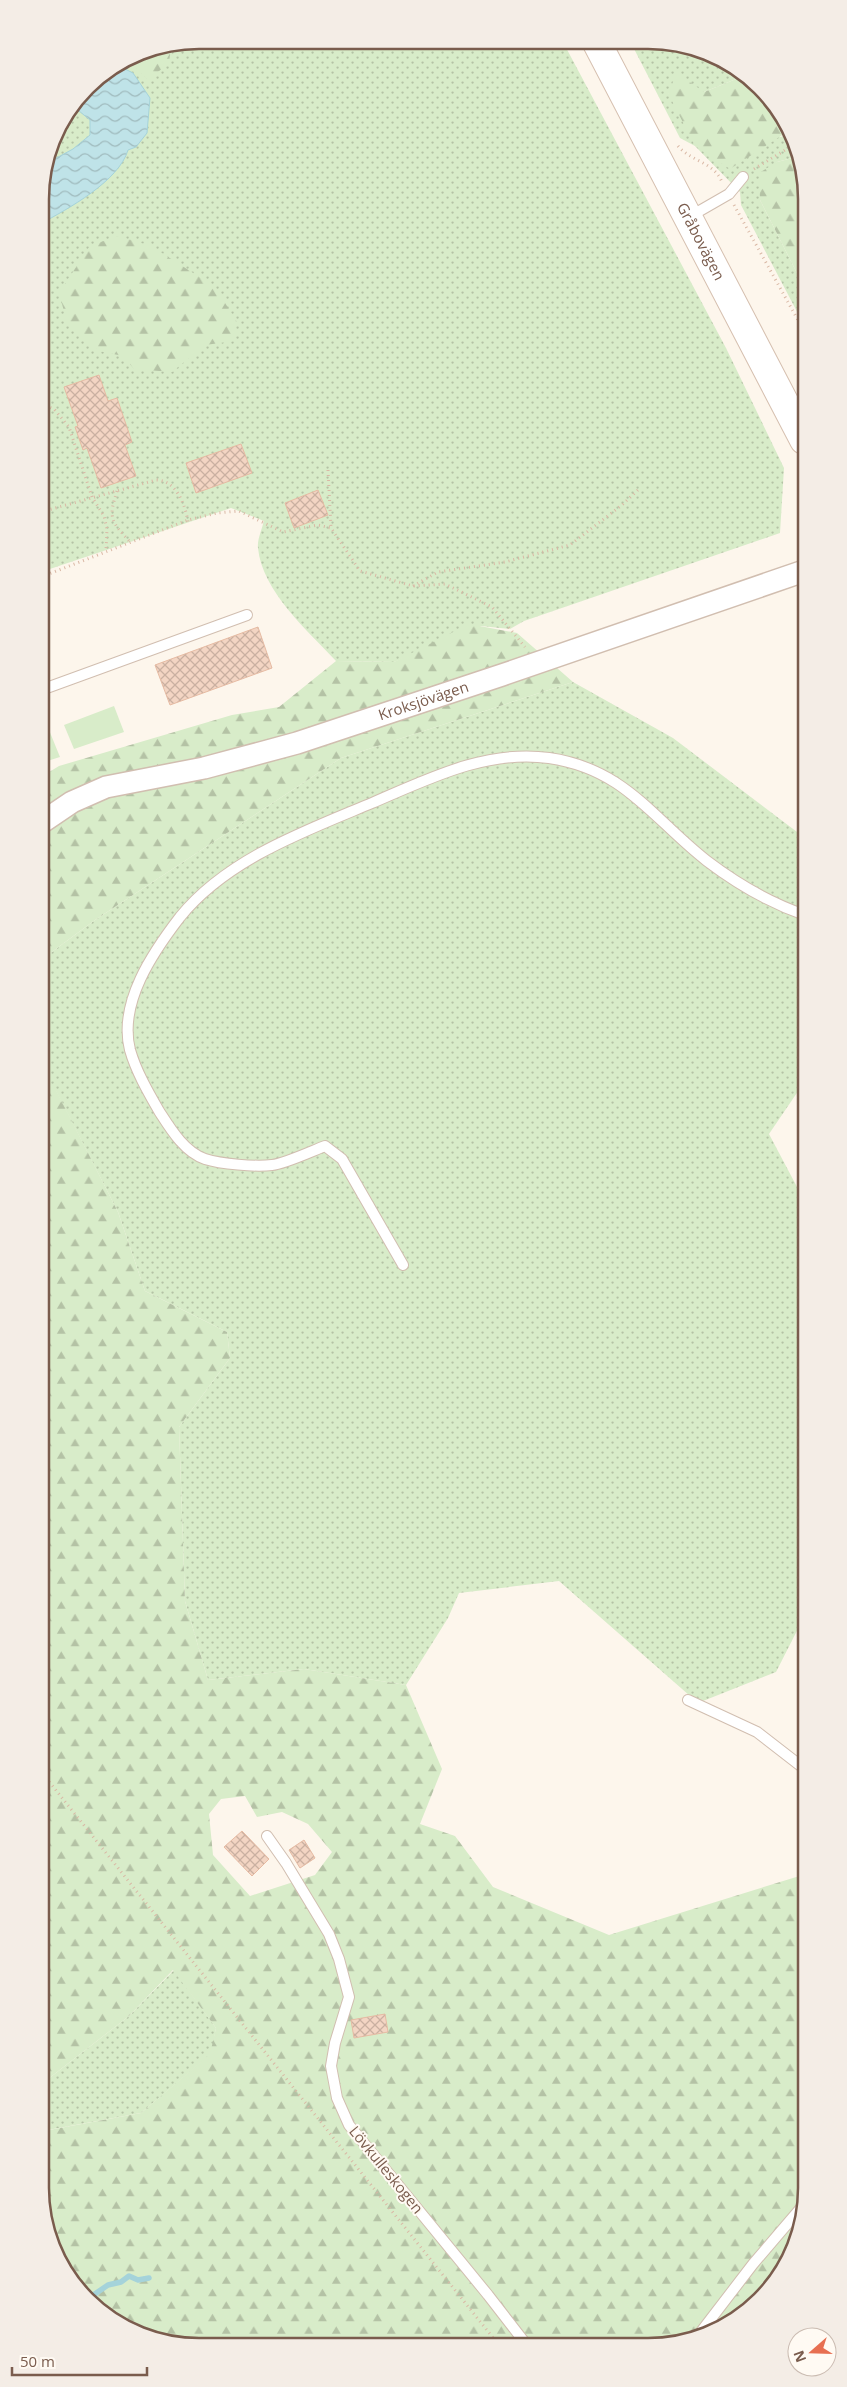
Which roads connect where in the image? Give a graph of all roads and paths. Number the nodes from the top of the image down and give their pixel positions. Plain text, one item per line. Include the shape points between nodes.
1 (600, 49) edge
2 (675, 143) dead end
3 (789, 148) edge
4 (743, 177) joint
5 (729, 194) junction
6 (688, 218) junction
7 (798, 320) edge
8 (49, 406) edge
9 (798, 429) edge
10 (328, 470) dead end
11 (117, 490) junction
12 (638, 490) dead end
13 (92, 497) junction
14 (49, 510) edge
15 (188, 521) junction
16 (331, 528) junction
17 (130, 542) junction
18 (106, 551) junction
19 (798, 573) edge
20 (49, 574) edge
21 (413, 586) junction
22 (247, 615) dead end
23 (538, 663) junction
24 (49, 687) edge
25 (49, 818) edge
26 (798, 912) edge
27 (402, 1265) dead end
28 (688, 1700) dead end
29 (798, 1764) edge
30 (49, 1783) edge
31 (266, 1836) dead end
32 (796, 2214) edge
33 (704, 2327) edge
34 (493, 2338) edge
35 (521, 2338) edge

1 - 6 main road, Gråbovägen
2 - 5 path via 684,153 712,168
3 - 4 path
4 - 5 lane
5 - 6 lane
5 - 7 path
6 - 9 main road, Gråbovägen
8 - 13 path via 54,408 69,427
10 - 16 path
11 - 13 path
11 - 15 path via 165,480 173,485 187,511
11 - 17 path via 111,516 113,524
12 - 21 path via 570,545 505,562 438,572
13 - 14 path
13 - 18 path via 108,529
15 - 16 path via 239,511 283,532 318,525
15 - 17 path
16 - 21 path via 360,571
17 - 18 path
18 - 20 path
19 - 23 street, Kroksjövägen
21 - 23 path via 445,584 492,608
22 - 24 lane
23 - 25 street, Kroksjövägen via 297,743 204,768 106,787 72,802
26 - 27 lane via 780,906 706,860 617,782 568,762 529,756 479,762 399,791 274,846 237,866 213,887 182,915 164,940 131,1002 130,1048 138,1071 166,1123 181,1142 202,1158 274,1165 325,1146 342,1159
28 - 29 lane via 757,1732
30 - 34 path
31 - 35 lane, Lövkulleskogen via 329,1934 339,1959 349,1997 331,2066 338,2098 349,2125
32 - 33 lane

